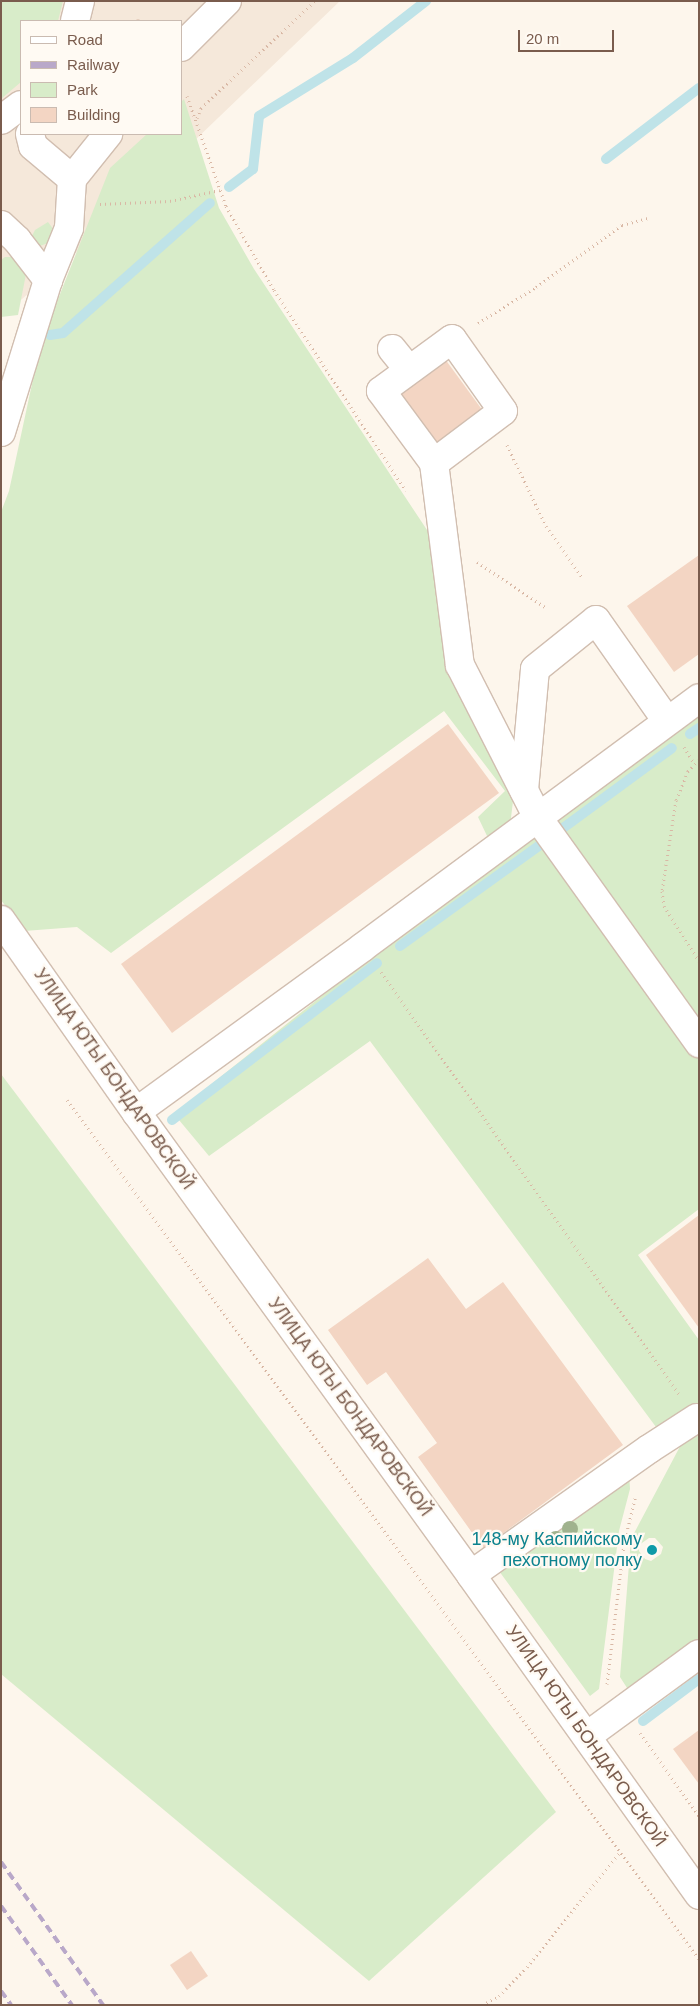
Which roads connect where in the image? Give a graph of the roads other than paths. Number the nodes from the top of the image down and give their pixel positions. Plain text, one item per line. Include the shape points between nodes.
1 (80, 1) edge
2 (221, 2) edge
3 (75, 20) edge
4 (182, 45) edge
5 (20, 107) edge
6 (1, 120) edge
7 (30, 135) edge
8 (107, 135) edge
9 (72, 179) junction
10 (1, 225) edge
11 (48, 280) junction
12 (392, 349) dead end
13 (409, 370) junction
14 (1, 432) edge
15 (434, 463) junction
16 (699, 698) edge
17 (667, 721) junction
18 (524, 790) junction
19 (538, 818) junction
20 (1, 920) edge
21 (699, 1043) edge
22 (136, 1112) junction
23 (697, 1418) road end
24 (471, 1574) junction
25 (699, 1654) edge
26 (587, 1736) junction
27 (699, 1894) edge

1 - 3 street
2 - 4 street
5 - 6 street
7 - 9 street via 33,146
8 - 9 street
9 - 11 street via 69,228
10 - 11 street
11 - 14 street
12 - 13 street
13 - 15 street via 382,391
13 - 15 street via 452,339 503,411
15 - 18 street via 460,665
16 - 17 street
17 - 18 street via 596,620 535,669
17 - 19 street
18 - 19 street
19 - 21 street
19 - 22 street
20 - 22 street, УЛИЦА ЮТЫ БОНДАРОВСКОЙ
22 - 24 street, УЛИЦА ЮТЫ БОНДАРОВСКОЙ
23 - 24 street
24 - 26 street, УЛИЦА ЮТЫ БОНДАРОВСКОЙ
25 - 26 street
26 - 27 street, УЛИЦА ЮТЫ БОНДАРОВСКОЙ

